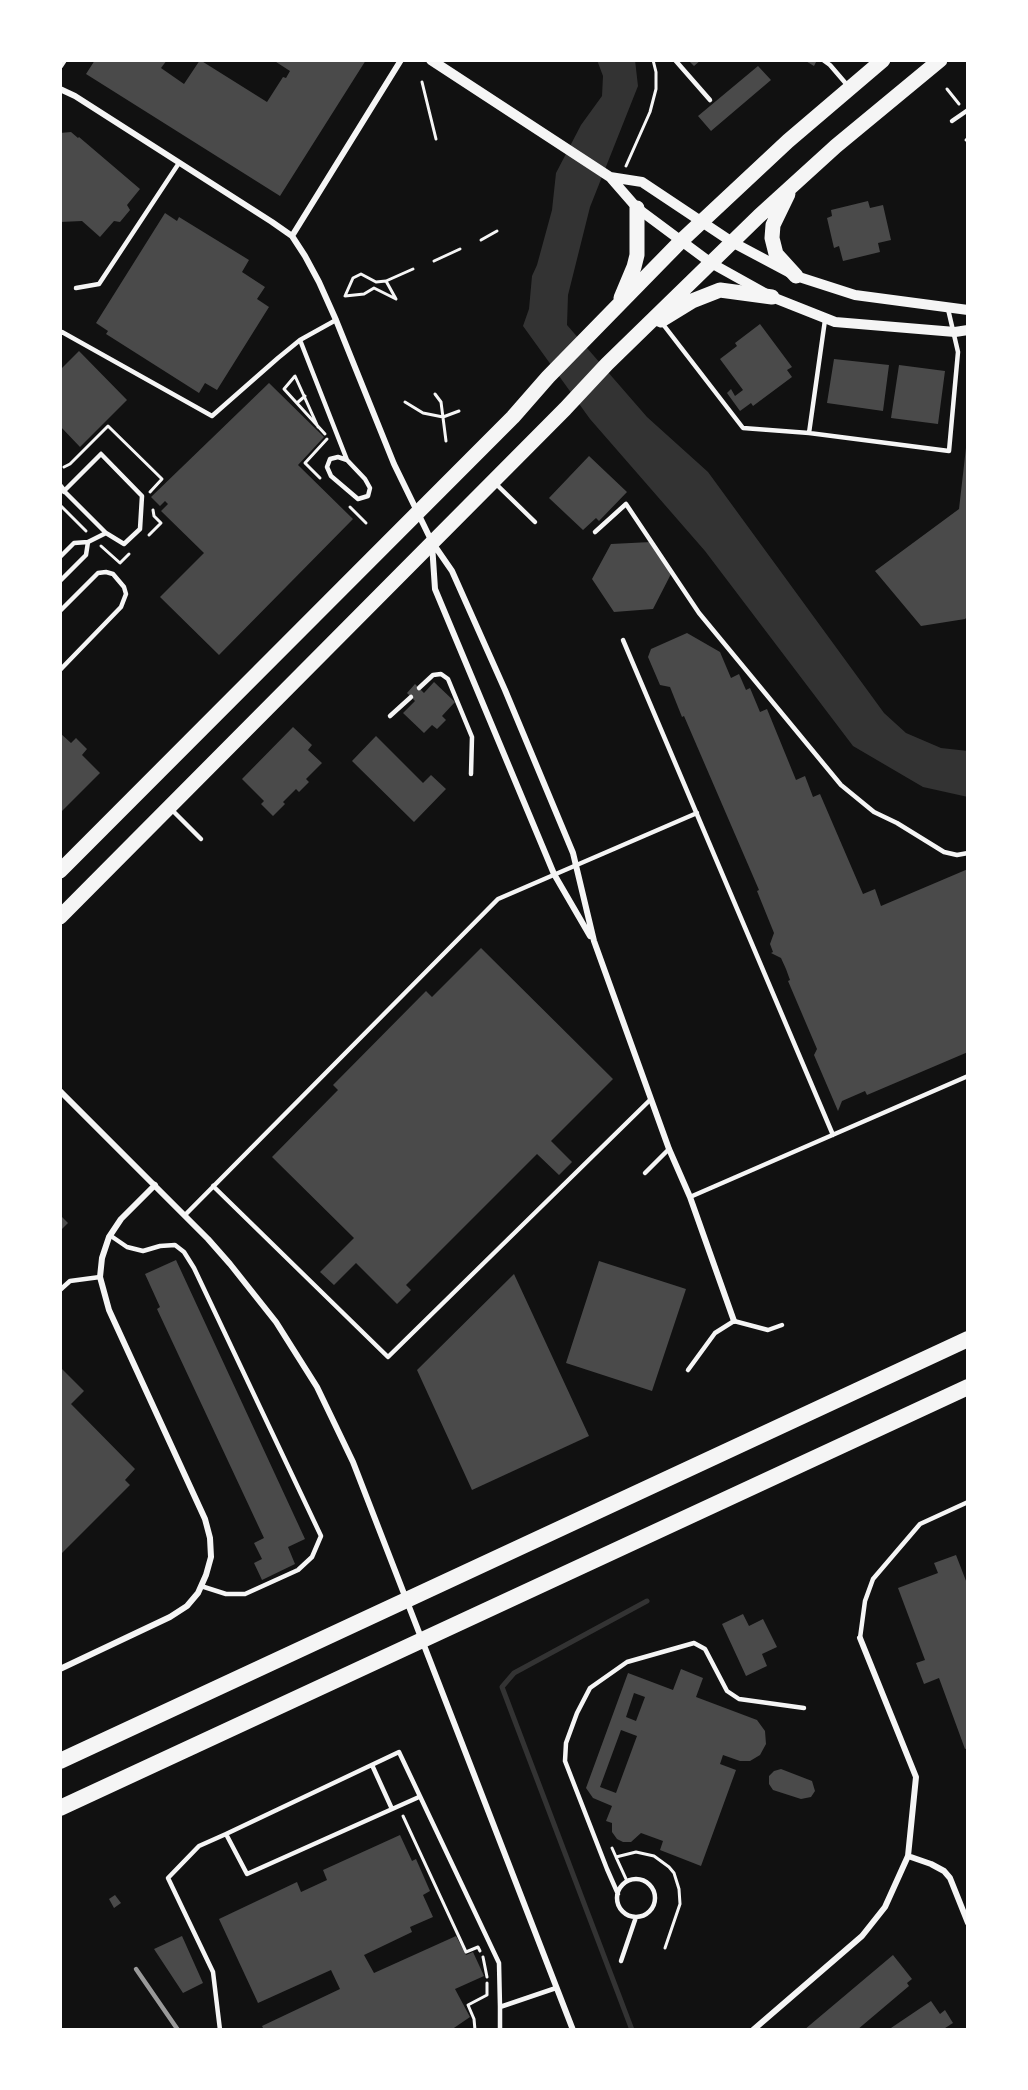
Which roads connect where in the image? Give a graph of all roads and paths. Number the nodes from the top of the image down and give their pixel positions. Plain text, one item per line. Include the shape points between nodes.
1 (64, 60) edge
2 (401, 60) edge
3 (431, 60) edge
4 (653, 60) edge
5 (675, 60) edge
6 (823, 60) edge
7 (884, 60) edge
8 (940, 60) edge
9 (60, 66) edge
10 (422, 81) dead end
11 (849, 87) junction
12 (60, 88) edge
13 (710, 100) dead end
14 (968, 110) edge
15 (952, 121) dead end
16 (436, 139) dead end
17 (179, 163) junction
18 (614, 177) junction
19 (795, 182) junction
20 (638, 208) junction
21 (704, 221) junction
22 (497, 231) dead end
23 (292, 236) junction
24 (480, 240) dead end
25 (681, 241) junction
26 (732, 242) junction
27 (460, 249) dead end
28 (434, 261) dead end
29 (711, 263) junction
30 (413, 269) dead end
31 (796, 276) junction
32 (386, 281) junction
33 (376, 282) junction
34 (76, 288) dead end
35 (374, 288) junction
36 (772, 297) junction
37 (948, 306) junction
38 (615, 309) junction
39 (968, 310) edge
40 (825, 318) junction
41 (336, 320) junction
42 (660, 321) junction
43 (642, 330) junction
44 (968, 330) edge
45 (955, 332) junction
46 (60, 334) edge
47 (300, 340) junction
48 (435, 394) dead end
49 (305, 396) junction
50 (405, 402) dead end
51 (297, 403) junction
52 (459, 411) dead end
53 (443, 417) junction
54 (318, 427) junction
55 (809, 433) junction
56 (446, 441) dead end
57 (347, 460) junction
58 (64, 466) dead end
59 (321, 478) dead end
60 (493, 481) junction
61 (62, 488) edge
62 (149, 493) dead end
63 (343, 501) dead end
64 (152, 504) dead end
65 (60, 505) edge
66 (418, 512) junction
67 (535, 522) dead end
68 (366, 523) dead end
69 (106, 532) junction
70 (596, 532) dead end
71 (94, 539) junction
72 (144, 539) dead end
73 (88, 542) junction
74 (432, 542) junction
75 (136, 547) dead end
76 (60, 557) edge
77 (60, 581) edge
78 (60, 611) edge
79 (623, 640) dead end
80 (60, 670) edge
81 (419, 688) dead end
82 (411, 697) dead end
83 (390, 716) dead end
84 (471, 774) dead end
85 (169, 807) junction
86 (697, 813) junction
87 (201, 839) dead end
88 (968, 853) edge
89 (576, 865) junction
90 (60, 871) edge
91 (554, 874) junction
92 (60, 917) edge
93 (594, 941) junction
94 (968, 1076) edge
95 (60, 1091) edge
96 (651, 1099) junction
97 (833, 1135) junction
98 (669, 1149) junction
99 (645, 1173) dead end
100 (155, 1185) junction
101 (213, 1186) junction
102 (690, 1197) junction
103 (185, 1215) junction
104 (111, 1236) junction
105 (100, 1277) junction
106 (60, 1290) edge
107 (734, 1321) junction
108 (782, 1324) dead end
109 (968, 1339) edge
110 (688, 1370) dead end
111 (968, 1387) edge
112 (968, 1502) edge
113 (201, 1586) junction
114 (860, 1638) joint
115 (60, 1669) edge
116 (804, 1708) dead end
117 (60, 1761) edge
118 (372, 1765) junction
119 (419, 1797) junction
120 (399, 1806) junction
121 (60, 1808) edge
122 (392, 1809) junction
123 (226, 1834) junction
124 (609, 1842) dead end
125 (908, 1856) junction
126 (616, 1857) junction
127 (627, 1881) junction
128 (618, 1894) junction
129 (636, 1917) junction
130 (968, 1923) edge
131 (665, 1948) dead end
132 (621, 1961) dead end
133 (556, 1988) junction
134 (500, 2007) junction
135 (220, 2030) edge
136 (475, 2030) edge
137 (500, 2030) edge
138 (573, 2030) edge
139 (753, 2030) edge

1 - 9 street
2 - 23 street
3 - 18 street
4 - 18 path via 656,89 651,112 632,155
5 - 13 lane
6 - 11 lane
7 - 11 main road
8 - 19 main road
10 - 16 path
11 - 21 main road
12 - 17 street
14 - 15 lane
17 - 23 street
17 - 34 lane via 99,284
18 - 20 street
18 - 21 street via 642,182
19 - 26 main road
19 - 31 main road via 778,211 772,238 776,254
20 - 25 street
20 - 38 main road via 637,255
21 - 25 main road
21 - 26 street
22 - 24 path
23 - 41 street
25 - 29 street
25 - 38 main road
26 - 29 main road
26 - 31 street
27 - 28 path
29 - 36 street
29 - 43 main road
30 - 32 path
31 - 37 street via 855,295
32 - 33 path
32 - 35 path via 396,299
33 - 35 path
33 - 35 path via 361,274 353,278 345,297
36 - 40 street
36 - 42 main road via 720,290 692,301
37 - 39 street
37 - 45 lane
38 - 66 main road
40 - 45 street
40 - 55 lane
41 - 47 lane
41 - 66 street via 394,464
42 - 43 main road
42 - 55 lane via 743,428
43 - 60 main road
44 - 45 street
45 - 55 lane via 958,352 949,451
46 - 47 lane via 212,416
47 - 57 lane
48 - 53 path via 441,402
49 - 51 path
49 - 51 path via 295,376 284,390
49 - 54 path
50 - 53 path via 423,413
51 - 54 path
52 - 53 path
53 - 56 path
54 - 59 path via 328,438 305,463
57 - 57 lane via 330,459 327,467 331,476 358,499 368,496 370,488 365,479
58 - 62 path via 108,426 162,480
60 - 67 lane
60 - 74 main road
61 - 69 lane
61 - 69 lane via 101,454 126,479 142,496 140,529 124,544
63 - 68 path
64 - 72 path via 154,516 161,523
65 - 71 path
66 - 74 street
66 - 90 main road
69 - 71 lane
70 - 88 lane via 626,504 699,613 841,785 874,812 944,852
71 - 73 lane
71 - 75 path via 120,563
73 - 76 lane via 74,543
73 - 77 lane via 86,555
74 - 85 main road
74 - 89 street via 452,571 506,690
74 - 91 street via 435,589
78 - 80 lane via 98,573 113,574 124,586 126,594 121,607
79 - 86 lane
81 - 84 lane via 433,675 441,674 448,679 472,737
82 - 83 lane
85 - 87 lane
85 - 92 main road
86 - 89 lane
86 - 97 lane
89 - 91 lane
89 - 93 street
91 - 93 street
91 - 101 lane via 498,898
93 - 96 street
94 - 97 lane
95 - 100 street
96 - 98 street
96 - 101 lane via 388,1357
97 - 102 lane
98 - 99 lane
98 - 102 street
100 - 103 street
100 - 104 street via 121,1219
101 - 103 lane
102 - 107 street
103 - 133 street via 253,1292 317,1386 353,1462
104 - 105 street
104 - 113 lane via 127,1247 143,1251 175,1245 184,1252 321,1536 312,1557 298,1570 245,1593 226,1594
105 - 106 lane via 70,1281
105 - 113 street via 109,1310 205,1519 211,1557
107 - 108 lane via 768,1330
107 - 110 lane via 715,1333
109 - 117 highway
111 - 121 highway
112 - 114 lane via 920,1524 873,1579 865,1601
113 - 115 street via 186,1606 170,1617
114 - 125 street via 916,1777
116 - 128 lane via 739,1699 727,1691 705,1649 694,1643 627,1662 590,1688 566,1743 565,1761
118 - 119 lane via 399,1752
118 - 122 lane
118 - 123 lane
119 - 120 lane
119 - 134 lane via 499,1963
120 - 122 lane
120 - 136 path via 466,1952 478,1947 486,1966 487,1995 468,2005
122 - 123 lane via 247,1874
123 - 135 lane via 200,1846 168,1878 213,1972
124 - 126 path
125 - 130 street via 944,1871
125 - 139 street via 885,1907 862,1936
126 - 127 path
126 - 131 path via 645,1853 662,1861 674,1873 680,1904
127 - 128 lane
127 - 129 lane via 644,1880 656,1898 650,1912
128 - 129 lane via 622,1911
129 - 132 lane
133 - 134 lane
133 - 138 street
134 - 137 lane

